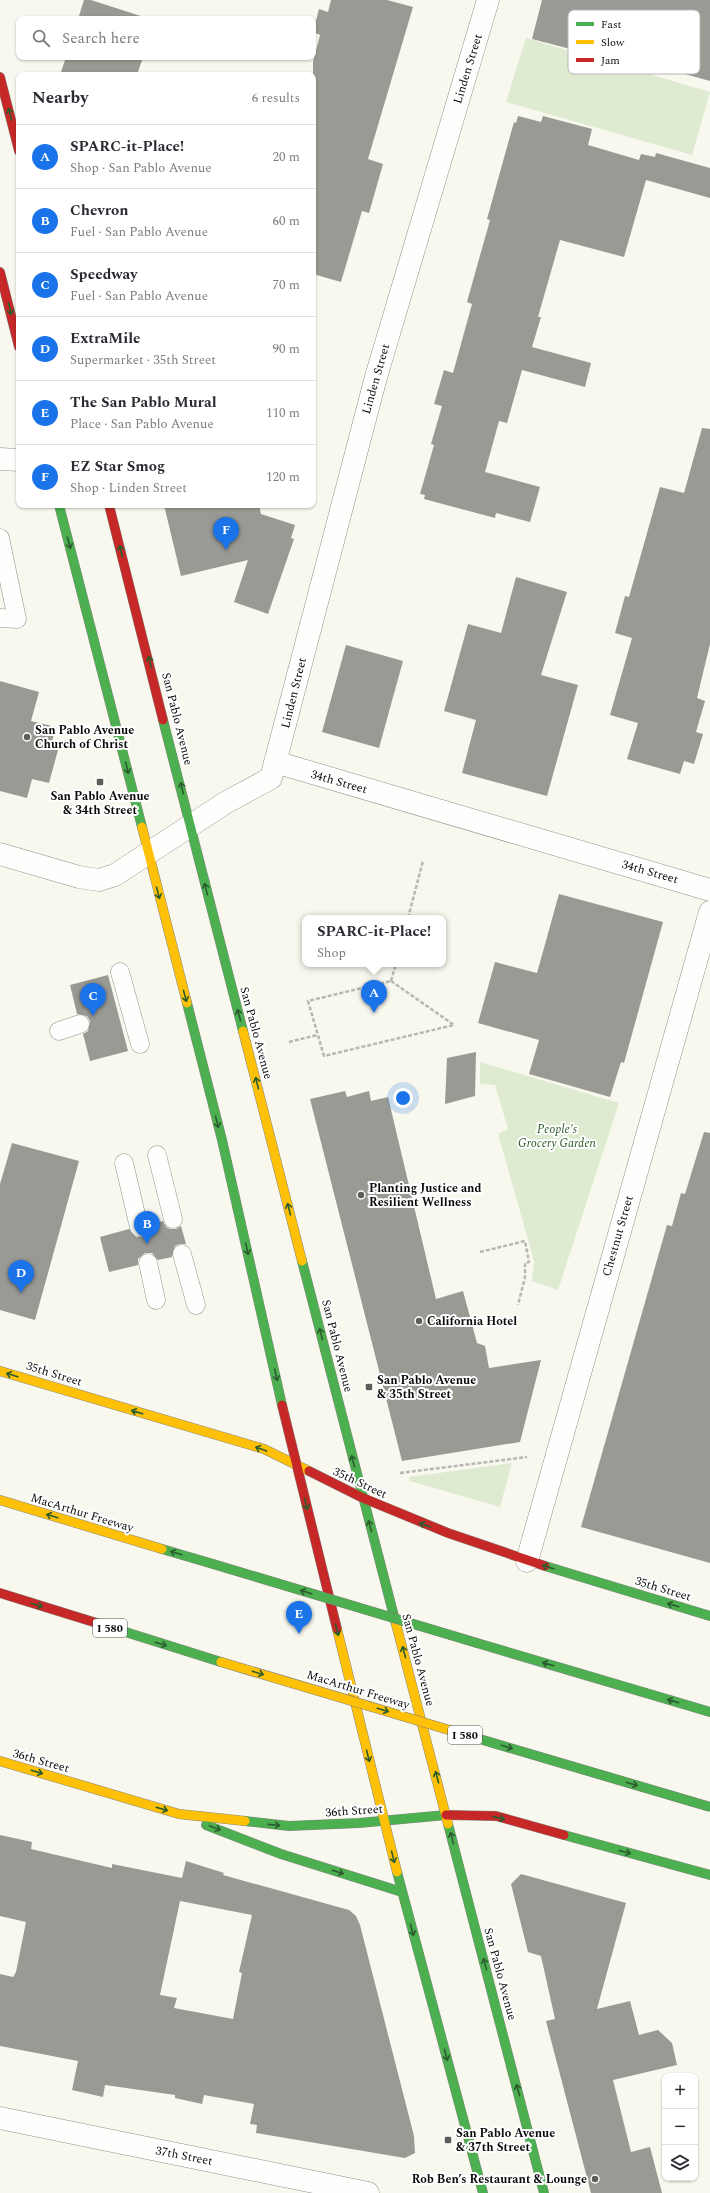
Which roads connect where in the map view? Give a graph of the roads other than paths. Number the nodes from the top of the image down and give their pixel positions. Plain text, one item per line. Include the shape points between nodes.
1 (488, 0) edge
2 (0, 77) edge
3 (16, 139) edge
4 (0, 272) edge
5 (16, 335) edge
6 (0, 459) edge
7 (16, 460) edge
8 (60, 508) edge
9 (110, 508) edge
10 (1, 547) edge
11 (5, 585) edge
12 (0, 618) edge
13 (276, 762) junction
14 (190, 826) junction
15 (0, 854) edge
16 (148, 855) junction
17 (710, 890) edge
18 (710, 912) edge
19 (120, 972) dead end
20 (80, 1024) dead end
21 (59, 1031) dead end
22 (140, 1044) dead end
23 (157, 1155) dead end
24 (124, 1163) dead end
25 (173, 1219) dead end
26 (139, 1227) dead end
27 (182, 1254) dead end
28 (148, 1263) dead end
29 (156, 1300) dead end
30 (196, 1305) dead end
31 (0, 1371) edge
32 (296, 1466) junction
33 (363, 1498) junction
34 (0, 1500) edge
35 (527, 1561) junction
36 (0, 1593) edge
37 (710, 1616) edge
38 (710, 1712) edge
39 (0, 1761) edge
40 (710, 1807) edge
41 (179, 1814) junction
42 (446, 1815) junction
43 (384, 1821) junction
44 (710, 1875) edge
45 (402, 1892) junction
46 (0, 2118) edge
47 (368, 2193) edge
48 (484, 2193) edge
49 (544, 2193) edge

1 - 13 street, Linden Street via 376,377
3 -> 2 main road
4 -> 5 main road
6 - 7 street
8 -> 16 main road
14 -> 9 main road, San Pablo Avenue
10 - 11 lane
11 - 12 lane via 16,619
13 - 14 street via 271,778
13 - 17 street, 34th Street
14 - 16 street
33 -> 14 main road, San Pablo Avenue
15 - 16 street via 78,877 99,880 115,875
16 -> 32 main road via 222,1140
18 - 35 street, Chestnut Street
19 - 22 lane via 125,1013
20 - 21 lane
23 - 25 lane
24 - 26 lane
27 - 30 lane
28 - 29 lane
32 -> 31 main road, 35th Street via 264,1449
32 - 33 main road, 35th Street
32 -> 43 main road
35 -> 33 main road, 35th Street via 413,1521
42 -> 33 main road, San Pablo Avenue
38 -> 34 main road, MacArthur Freeway, bridge
37 -> 35 main road, 35th Street
36 -> 40 main road, MacArthur Freeway / I 580, bridge via 221,1662
39 -> 41 main road, 36th Street
41 -> 43 main road, 36th Street via 289,1826
41 -> 45 main road via 281,1854
42 - 43 main road, 36th Street
42 -> 44 main road, 36th Street via 496,1816
49 -> 42 main road, San Pablo Avenue
43 -> 45 main road
45 -> 48 main road
46 - 47 street, 37th Street

